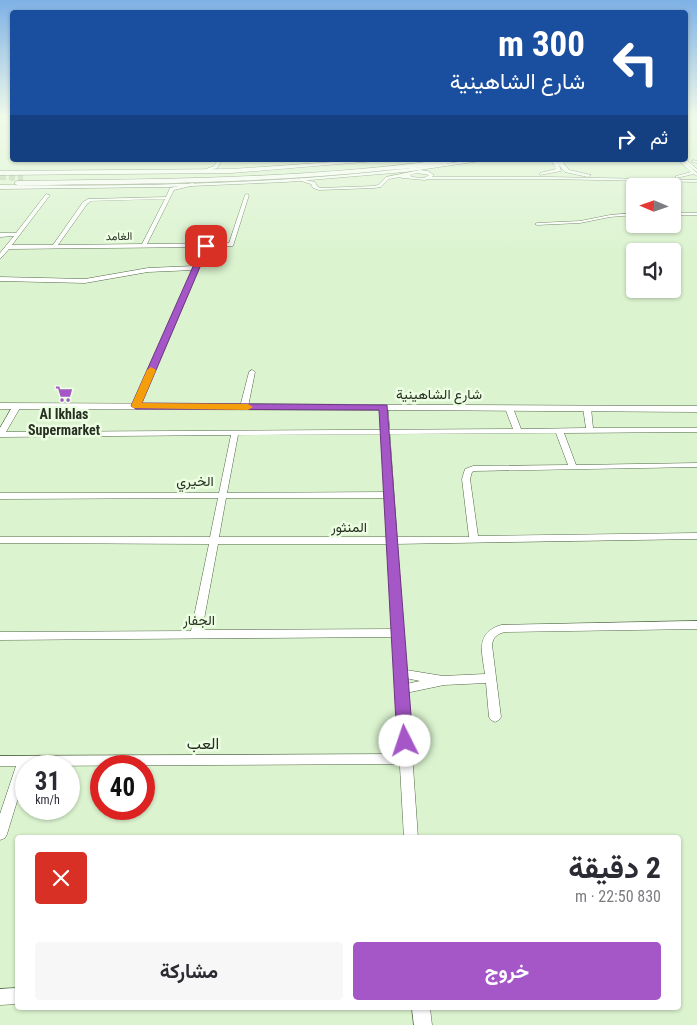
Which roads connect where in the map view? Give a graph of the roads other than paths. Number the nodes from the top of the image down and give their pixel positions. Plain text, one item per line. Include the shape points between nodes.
1 (218, 164) edge
2 (221, 164) edge
3 (355, 164) edge
4 (361, 164) edge
5 (428, 164) edge
6 (457, 164) edge
7 (557, 164) edge
8 (560, 164) edge
9 (686, 164) edge
10 (277, 169) joint
11 (232, 171) junction
12 (198, 172) junction
13 (0, 173) edge
14 (696, 173) edge
15 (542, 174) junction
16 (588, 174) junction
17 (430, 176) junction
18 (660, 177) junction
19 (24, 178) tunnel mouth
20 (316, 179) junction
21 (697, 181) edge
22 (17, 182) tunnel mouth
23 (248, 183) junction
24 (194, 184) junction
25 (166, 185) junction
26 (0, 187) edge
27 (172, 190) junction
28 (48, 195) dead end
29 (247, 195) dead end
30 (168, 198) junction
31 (681, 214) edge
32 (697, 214) edge
33 (626, 215) edge
34 (537, 224) dead end
35 (18, 234) junction
36 (0, 235) edge
37 (144, 246) junction
38 (206, 246) junction
39 (8, 247) junction
40 (54, 247) junction
41 (0, 257) edge
42 (196, 268) junction
43 (0, 279) edge
44 (252, 372) dead end
45 (0, 406) edge
46 (17, 406) junction
47 (136, 406) junction
48 (244, 407) junction
49 (384, 408) junction
50 (509, 408) junction
51 (587, 408) junction
52 (697, 409) edge
53 (697, 430) edge
54 (518, 431) junction
55 (559, 431) junction
56 (590, 431) junction
57 (234, 432) junction
58 (385, 432) junction
59 (0, 434) edge
60 (697, 465) edge
61 (573, 467) junction
62 (222, 495) junction
63 (390, 495) junction
64 (0, 496) edge
65 (697, 536) edge
66 (0, 540) edge
67 (474, 540) junction
68 (214, 541) junction
69 (393, 541) junction
70 (697, 625) edge
71 (196, 633) junction
72 (398, 633) junction
73 (0, 636) edge
74 (400, 673) junction
75 (490, 678) junction
76 (444, 680) junction
77 (401, 689) junction
78 (495, 717) dead end
79 (406, 759) junction
80 (15, 760) edge
81 (80, 760) edge
82 (0, 761) edge
83 (15, 788) edge
84 (0, 834) edge
85 (411, 835) edge
86 (15, 996) edge
87 (0, 997) edge
88 (421, 1010) edge
89 (423, 1025) edge

1 - 12 street via 210,170
2 - 11 street via 224,169
3 - 10 highway
4 - 19 highway via 224,175
5 - 20 highway
6 - 20 main road
7 - 15 main road via 559,170
8 - 16 main road via 567,171
9 - 14 street
10 - 11 main road
11 - 12 main road
12 - 13 main road
14 - 18 street
15 - 16 street
15 - 17 street
16 - 18 street
17 - 20 street via 419,179 395,177 369,188 324,189 315,187
17 - 21 street
18 - 21 street
20 - 22 highway
20 - 23 highway
20 - 23 main road
23 - 24 main road
24 - 25 main road
24 - 27 street
25 - 26 main road
25 - 27 street
27 - 30 street
28 - 35 street
29 - 38 street, الغامد via 231,244
30 - 37 street
30 - 40 street via 90,200
31 - 32 street
33 - 34 street
35 - 36 street
35 - 39 street
37 - 38 street, الغامد
37 - 40 street, الغامد
38 - 42 street
39 - 40 street, الغامد
39 - 41 street
42 - 43 street via 150,269 85,281
42 - 47 street
44 - 48 street
45 - 46 street, شارع الشاهينية
46 - 47 street, شارع الشاهينية
46 - 59 street
47 - 48 street, شارع الشاهينية
48 - 49 street, شارع الشاهينية
49 - 50 street, شارع الشاهينية
49 - 58 street
50 - 51 street, شارع الشاهينية
50 - 54 street
51 - 52 street, شارع الشاهينية
51 - 56 street
53 - 56 street
54 - 55 street
54 - 58 street
55 - 56 street
55 - 61 street
57 - 58 street
57 - 59 street
57 - 62 street
58 - 63 street
60 - 61 street
61 - 67 street via 481,468 468,471 466,479
62 - 63 street, الخيري
62 - 64 street, الخيري
62 - 68 street
63 - 69 street
65 - 67 street, المنثور
66 - 68 street, المنثور
67 - 69 street, المنثور
68 - 69 street, المنثور
68 - 71 street
69 - 72 street
70 - 75 street via 498,629 487,640
71 - 72 street, الجفار
71 - 73 street, الجفار
72 - 74 street
74 - 76 street
74 - 77 street
75 - 76 street
75 - 78 street
76 - 77 street
77 - 79 street
79 - 81 street, العب
79 - 85 street
80 - 82 street, العب
83 - 84 street
86 - 87 street
88 - 89 street

